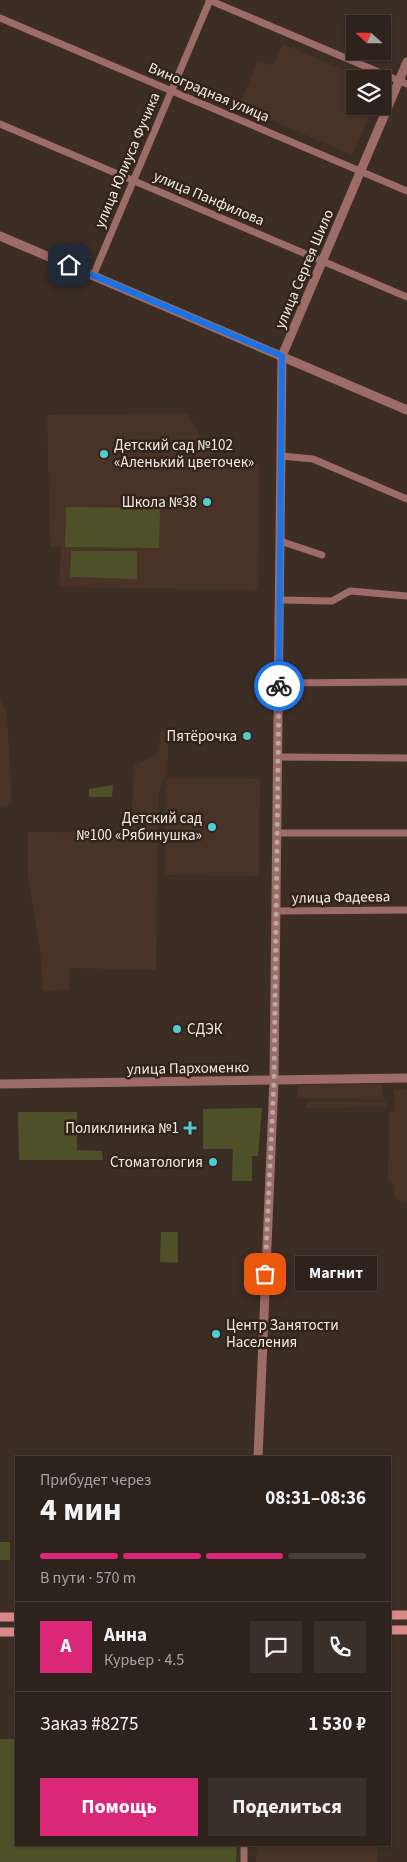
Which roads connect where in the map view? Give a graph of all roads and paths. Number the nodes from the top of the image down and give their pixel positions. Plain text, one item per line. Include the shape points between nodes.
1 (210, 0) edge
2 (0, 18) edge
3 (407, 62) edge
4 (403, 82) edge
5 (172, 91) junction
6 (0, 124) edge
7 (360, 171) junction
8 (134, 180) junction
9 (407, 191) edge
10 (0, 236) edge
11 (322, 261) junction
12 (93, 276) junction
13 (407, 297) edge
14 (282, 356) junction
15 (407, 410) edge
16 (281, 456) junction
17 (407, 499) edge
18 (280, 542) junction
19 (322, 555) dead end
20 (407, 596) edge
21 (280, 600) junction
22 (407, 682) edge
23 (279, 683) junction
24 (278, 757) junction
25 (407, 758) edge
26 (277, 833) junction
27 (407, 833) edge
28 (407, 910) edge
29 (276, 911) junction
30 (407, 1078) edge
31 (274, 1080) junction
32 (0, 1084) edge
33 (258, 1456) edge
34 (391, 1615) edge
35 (407, 1615) edge
36 (0, 1616) edge
37 (15, 1617) edge
38 (391, 1630) edge
39 (407, 1630) edge
40 (0, 1632) edge
41 (15, 1632) edge
42 (244, 1846) edge
43 (244, 1862) edge

1 - 4 street
1 - 5 street, улица Юлиуса Фучика
2 - 5 street, Виноградная улица
3 - 4 street, улица Сергея Шило
4 - 7 street, улица Сергея Шило
5 - 7 street, Виноградная улица
5 - 8 street, улица Юлиуса Фучика
6 - 8 street, улица Панфилова
7 - 9 street, Виноградная улица
7 - 11 street, улица Сергея Шило
8 - 11 street, улица Панфилова
8 - 12 street, улица Юлиуса Фучика
10 - 12 street
11 - 13 street, улица Панфилова
11 - 14 street, улица Сергея Шило
12 - 14 street
14 - 15 street
14 - 16 street, улица Сергея Шило
16 - 17 street via 313,459
16 - 18 street, улица Сергея Шило
18 - 19 street
18 - 21 street, улица Сергея Шило
20 - 21 street via 350,591 332,601
21 - 23 street, улица Сергея Шило
22 - 23 street
23 - 24 street, улица Сергея Шило
24 - 25 street
24 - 26 street, улица Сергея Шило
26 - 27 street
26 - 29 street, улица Сергея Шило
28 - 29 street, улица Фадеева
29 - 31 street, улица Сергея Шило
30 - 31 street, улица Пархоменко
31 - 32 street, улица Пархоменко
31 - 33 street, улица Сергея Шило
34 - 35 main road
36 - 37 main road
38 - 39 main road
40 - 41 main road
42 - 43 street

